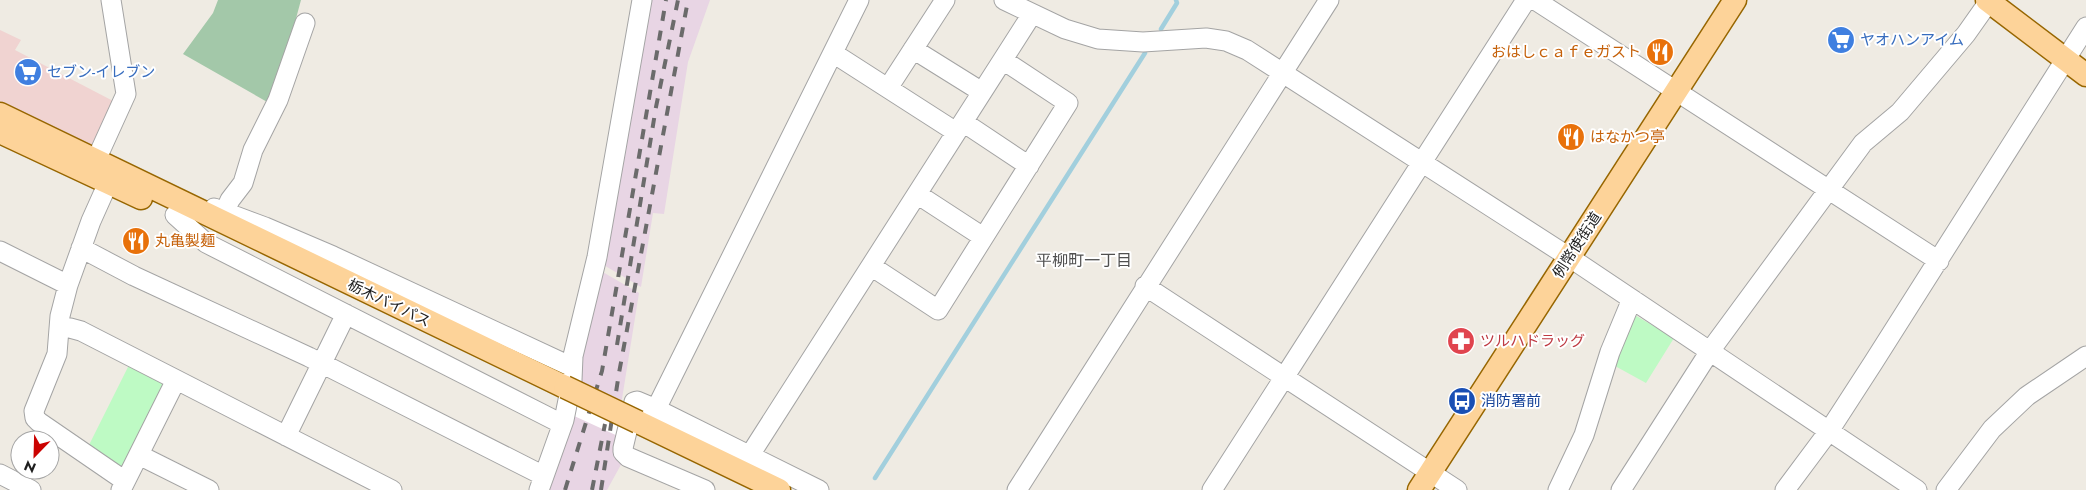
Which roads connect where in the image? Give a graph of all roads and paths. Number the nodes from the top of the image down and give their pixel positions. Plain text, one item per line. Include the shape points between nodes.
1 (111, 0) edge
2 (642, 0) edge
3 (859, 0) edge
4 (945, 0) edge
5 (1004, 0) edge
6 (1329, 0) edge
7 (1526, 0) edge
8 (1535, 0) edge
9 (1735, 0) edge
10 (1989, 0) edge
11 (1032, 14) junction
12 (306, 23) dead end
13 (2086, 27) edge
14 (913, 49) junction
15 (833, 53) junction
16 (2065, 58) junction
17 (1002, 60) junction
18 (1283, 72) junction
19 (2086, 75) edge
20 (888, 88) junction
21 (982, 92) junction
22 (1677, 92) junction
23 (0, 114) edge
24 (960, 127) junction
25 (0, 132) edge
26 (96, 160) junction
27 (1422, 162) junction
28 (1029, 166) junction
29 (108, 183) junction
30 (1828, 190) junction
31 (917, 194) junction
32 (174, 206) junction
33 (225, 211) junction
34 (983, 237) junction
35 (81, 248) junction
36 (0, 251) edge
37 (1569, 256) junction
38 (1939, 261) junction
39 (871, 266) junction
40 (68, 285) junction
41 (1146, 286) junction
42 (1632, 298) junction
43 (346, 314) junction
44 (60, 327) junction
45 (1710, 351) junction
46 (2086, 356) edge
47 (322, 363) junction
48 (1285, 377) junction
49 (176, 380) junction
50 (566, 384) junction
51 (643, 422) junction
52 (562, 424) junction
53 (1829, 431) junction
54 (286, 436) junction
55 (139, 454) junction
56 (750, 455) junction
57 (0, 474) edge
58 (1425, 481) edge
59 (542, 483) edge
60 (123, 486) edge
61 (31, 490) edge
62 (209, 490) edge
63 (392, 490) edge
64 (705, 490) edge
65 (749, 490) edge
66 (779, 490) edge
67 (819, 490) edge
68 (1017, 490) edge
69 (1212, 490) edge
70 (1457, 490) edge
71 (1558, 490) edge
72 (1622, 490) edge
73 (1785, 490) edge
74 (1917, 490) edge
75 (1946, 490) edge

1 - 26 street via 126,94
2 - 50 street via 596,263
3 - 15 street
4 - 14 street
5 - 11 street
6 - 18 street
7 - 27 street
8 - 22 street
9 - 22 main road, 例幣使街道
10 - 16 main road
10 - 30 street via 1934,72 1900,112 1863,143
11 - 17 street
11 - 18 street via 1082,35 1111,42 1218,39 1247,50
12 - 33 street via 278,100 253,150 243,183
13 - 16 street
14 - 20 street
14 - 21 street
15 - 20 street
15 - 51 street
16 - 19 main road
16 - 38 street
17 - 21 street
17 - 28 street via 1068,103
18 - 27 street
18 - 41 street
20 - 24 street
21 - 24 street
22 - 30 street
22 - 37 main road, 例幣使街道
23 - 26 main road, 栃木バイパス
24 - 28 street
24 - 31 street
25 - 29 main road, 栃木バイパス
26 - 32 main road, 栃木バイパス
27 - 37 street
27 - 48 street
28 - 34 street
29 - 32 main road, 栃木バイパス
29 - 35 street
30 - 38 street
30 - 45 street
31 - 34 street
31 - 39 street
32 - 33 street via 199,202
32 - 43 street via 206,243
32 - 50 main road, 栃木バイパス
33 - 50 street via 333,256
34 - 39 street via 938,310
35 - 40 street
35 - 47 street
36 - 40 street
37 - 42 street
37 - 58 main road, 例幣使街道
38 - 53 street
39 - 56 street
40 - 44 street
41 - 48 street
41 - 68 street
42 - 45 street
42 - 71 street via 1610,352 1584,435
43 - 47 street
43 - 52 street
44 - 49 street via 81,331
44 - 60 street via 57,354 36,403 36,418
45 - 53 street
45 - 72 street
46 - 75 street via 2026,396 1992,428
47 - 54 street
47 - 59 street
48 - 58 street
48 - 69 street
49 - 54 street
49 - 55 street
50 - 51 main road, 栃木バイパス, bridge
50 - 52 street via 572,380
51 - 56 street
51 - 64 street via 637,400 623,452
51 - 65 main road, 栃木バイパス
51 - 66 main road, 栃木バイパス
52 - 59 street
53 - 73 street
53 - 74 street
54 - 63 street
55 - 60 street
55 - 62 street
56 - 67 street
57 - 61 street
58 - 70 street

